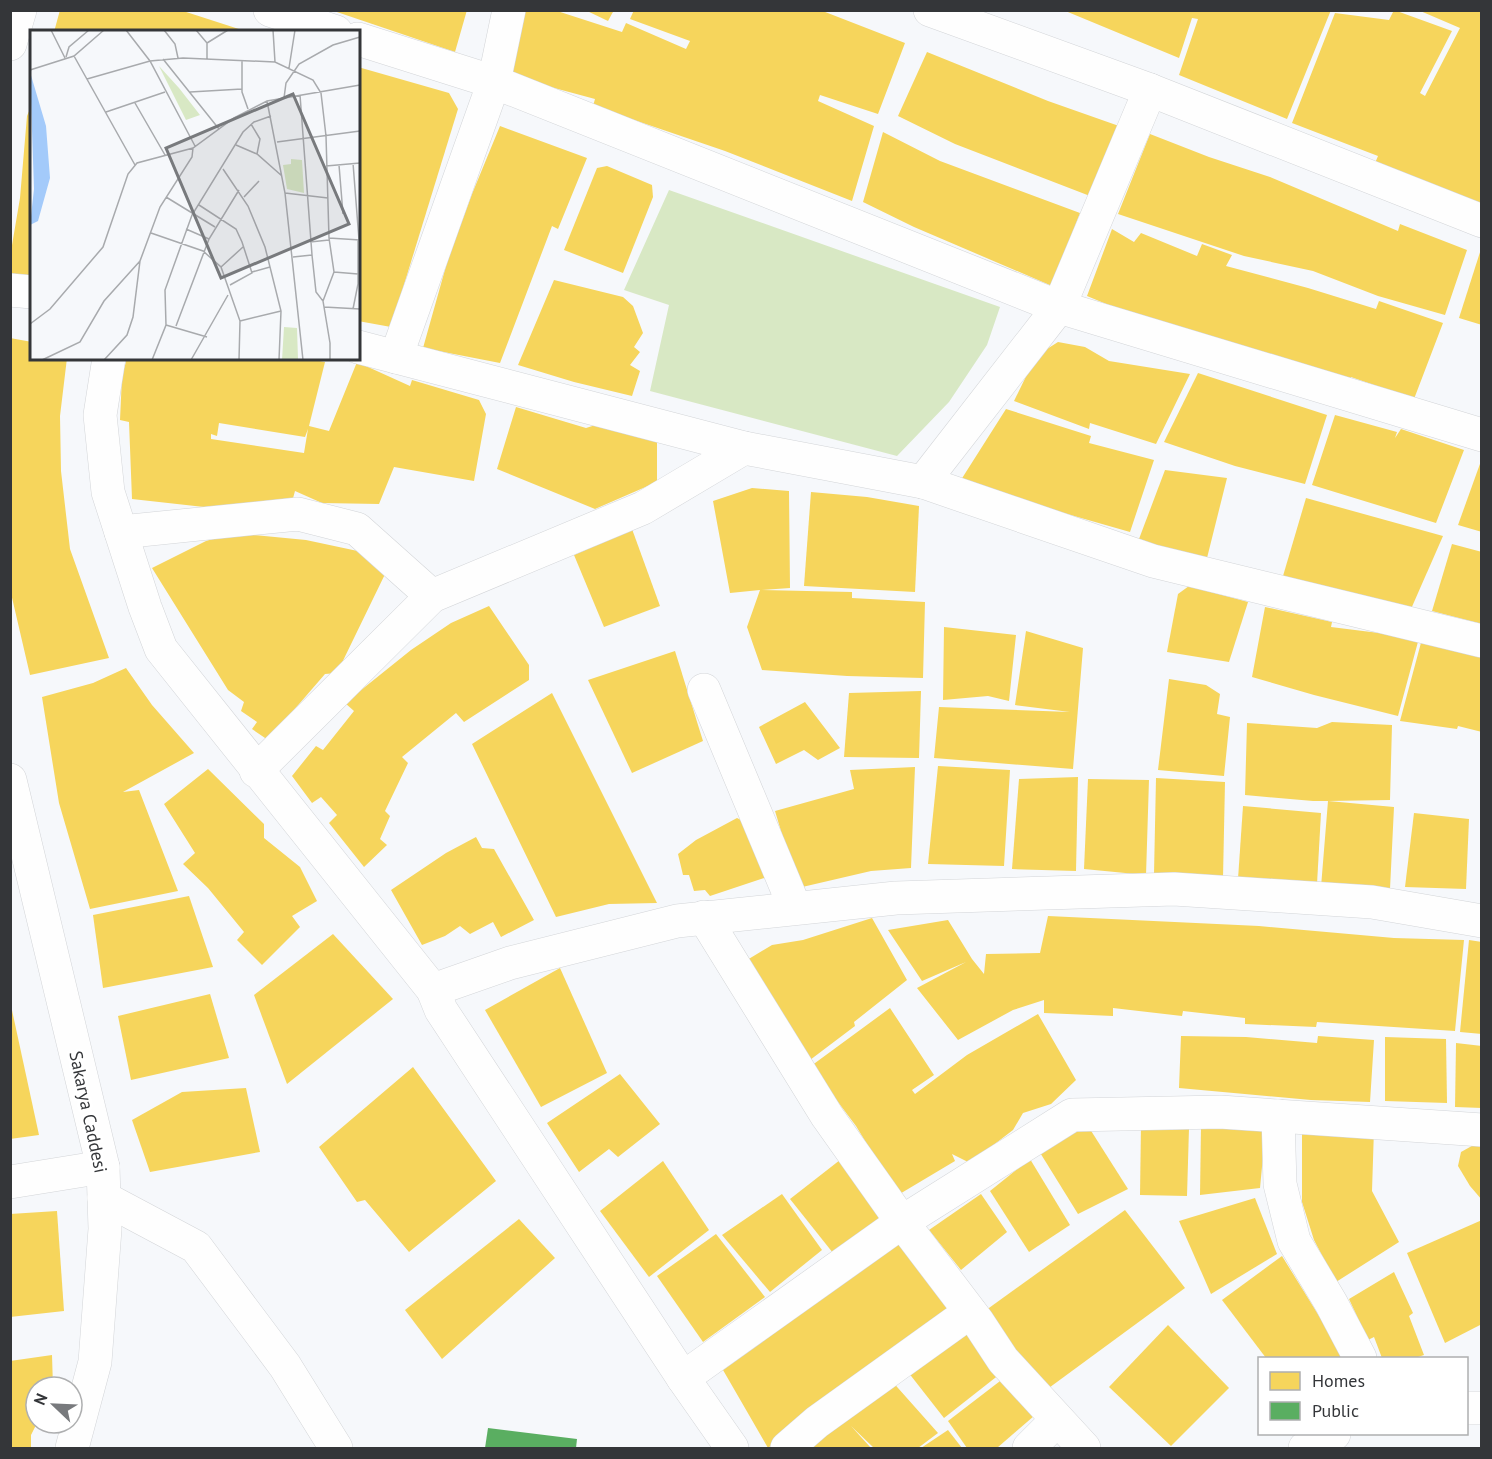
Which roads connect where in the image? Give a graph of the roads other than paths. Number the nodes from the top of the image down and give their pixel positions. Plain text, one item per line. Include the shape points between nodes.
1 (20, 10) edge
2 (270, 10) edge
3 (509, 10) edge
4 (930, 10) edge
5 (330, 30) edge
6 (360, 40) edge
7 (10, 44) edge
8 (494, 82) junction
9 (1150, 90) junction
10 (1482, 221) edge
11 (10, 290) edge
12 (30, 292) edge
13 (1059, 307) junction
14 (360, 348) edge
15 (396, 357) junction
16 (109, 360) edge
17 (1482, 435) edge
18 (744, 448) junction
19 (923, 482) junction
20 (121, 532) junction
21 (432, 596) junction
22 (1482, 641) edge
23 (704, 690) dead end
24 (256, 771) junction
25 (10, 780) edge
26 (21, 873) edge
27 (795, 908) junction
28 (704, 917) junction
29 (1482, 921) edge
30 (433, 990) junction
31 (1278, 1116) junction
32 (1482, 1130) edge
33 (10, 1182) edge
34 (103, 1182) junction
35 (902, 1222) junction
36 (970, 1312) junction
37 (1359, 1357) edge
38 (682, 1378) junction
39 (1057, 1420) junction
40 (1332, 1435) edge
41 (72, 1449) edge
42 (336, 1449) edge
43 (732, 1449) edge
44 (787, 1449) edge
45 (1029, 1449) edge
46 (1084, 1449) edge
47 (1305, 1449) edge

1 - 7 street
2 - 5 street
3 - 8 street
4 - 9 street
6 - 8 street
8 - 13 street
8 - 15 street
9 - 10 street
9 - 13 street
11 - 12 street
13 - 17 street
13 - 19 street
14 - 15 street
15 - 18 street
16 - 20 street via 100,415 108,492
18 - 19 street
18 - 21 street via 643,507
19 - 22 street via 1153,561
20 - 21 street via 298,514 357,529
20 - 24 street via 161,649
21 - 24 street
23 - 27 street
24 - 30 street
25 - 26 street, Sakarya Caddesi
26 - 34 street, Sakarya Caddesi
27 - 28 street
27 - 29 street via 896,898 1174,890 1372,902
28 - 30 street via 510,963
28 - 35 street via 827,1116
30 - 38 street via 441,1010
31 - 32 street
31 - 35 street via 1220,1112 1072,1115
31 - 37 street via 1280,1184 1294,1242
33 - 34 street
34 - 41 street, Sakarya Caddesi via 105,1229 95,1362
34 - 42 street via 196,1247 285,1366
35 - 36 street
35 - 38 street
36 - 39 street via 1003,1360
36 - 44 street via 817,1422
38 - 43 street
39 - 45 street
39 - 46 street
40 - 47 street

